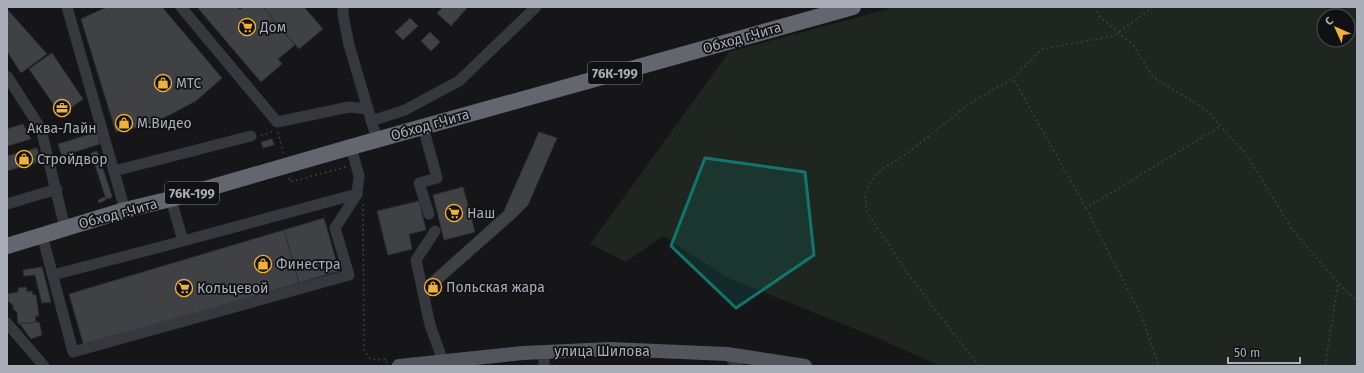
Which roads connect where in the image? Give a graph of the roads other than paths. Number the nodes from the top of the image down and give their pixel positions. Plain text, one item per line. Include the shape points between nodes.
1 (67, 7) edge
2 (181, 7) edge
3 (344, 7) edge
4 (536, 7) edge
5 (853, 7) edge
6 (8, 78) edge
7 (368, 109) junction
8 (371, 121) junction
9 (423, 127) junction
10 (255, 136) road end
11 (377, 140) junction
12 (351, 147) junction
13 (114, 171) junction
14 (57, 189) junction
15 (360, 196) junction
16 (171, 199) junction
17 (7, 204) edge
18 (125, 210) junction
19 (429, 214) dead end
20 (65, 228) junction
21 (435, 231) dead end
22 (42, 235) junction
23 (183, 241) junction
24 (7, 246) edge
25 (53, 275) junction
26 (7, 323) edge
27 (544, 352) junction
28 (727, 354) junction
29 (443, 361) junction
30 (44, 366) edge
31 (405, 366) edge
32 (544, 366) edge
33 (738, 366) edge
34 (805, 366) edge

1 - 13 street
2 - 7 street via 277,122 349,107
3 - 7 street via 343,15 349,45
4 - 8 street via 459,81 404,110
5 - 9 highway, Обход г.Чита / 76К-199
6 - 14 street via 41,129
7 - 8 street
8 - 11 street
9 - 11 highway, Обход г.Чита / 76К-199
9 - 19 street via 437,178 419,183
10 - 13 street
11 - 12 highway, Обход г.Чита / 76К-199
12 - 15 street
12 - 16 highway, Обход г.Чита / 76К-199
13 - 18 street
14 - 17 street
14 - 20 street
15 - 23 street
15 - 25 street via 335,228 348,275 74,352
16 - 18 highway, Обход г.Чита / 76К-199
16 - 23 street
18 - 20 highway, Обход г.Чита / 76К-199
20 - 22 highway, Обход г.Чита / 76К-199
21 - 29 street via 416,260 430,325
22 - 24 highway, Обход г.Чита / 76К-199
22 - 25 street
23 - 25 street
26 - 30 street
27 - 28 main road, улица Шилова via 610,348
27 - 29 main road, улица Шилова
27 - 32 street
28 - 33 street
28 - 34 main road, улица Шилова
29 - 31 main road, улица Шилова

